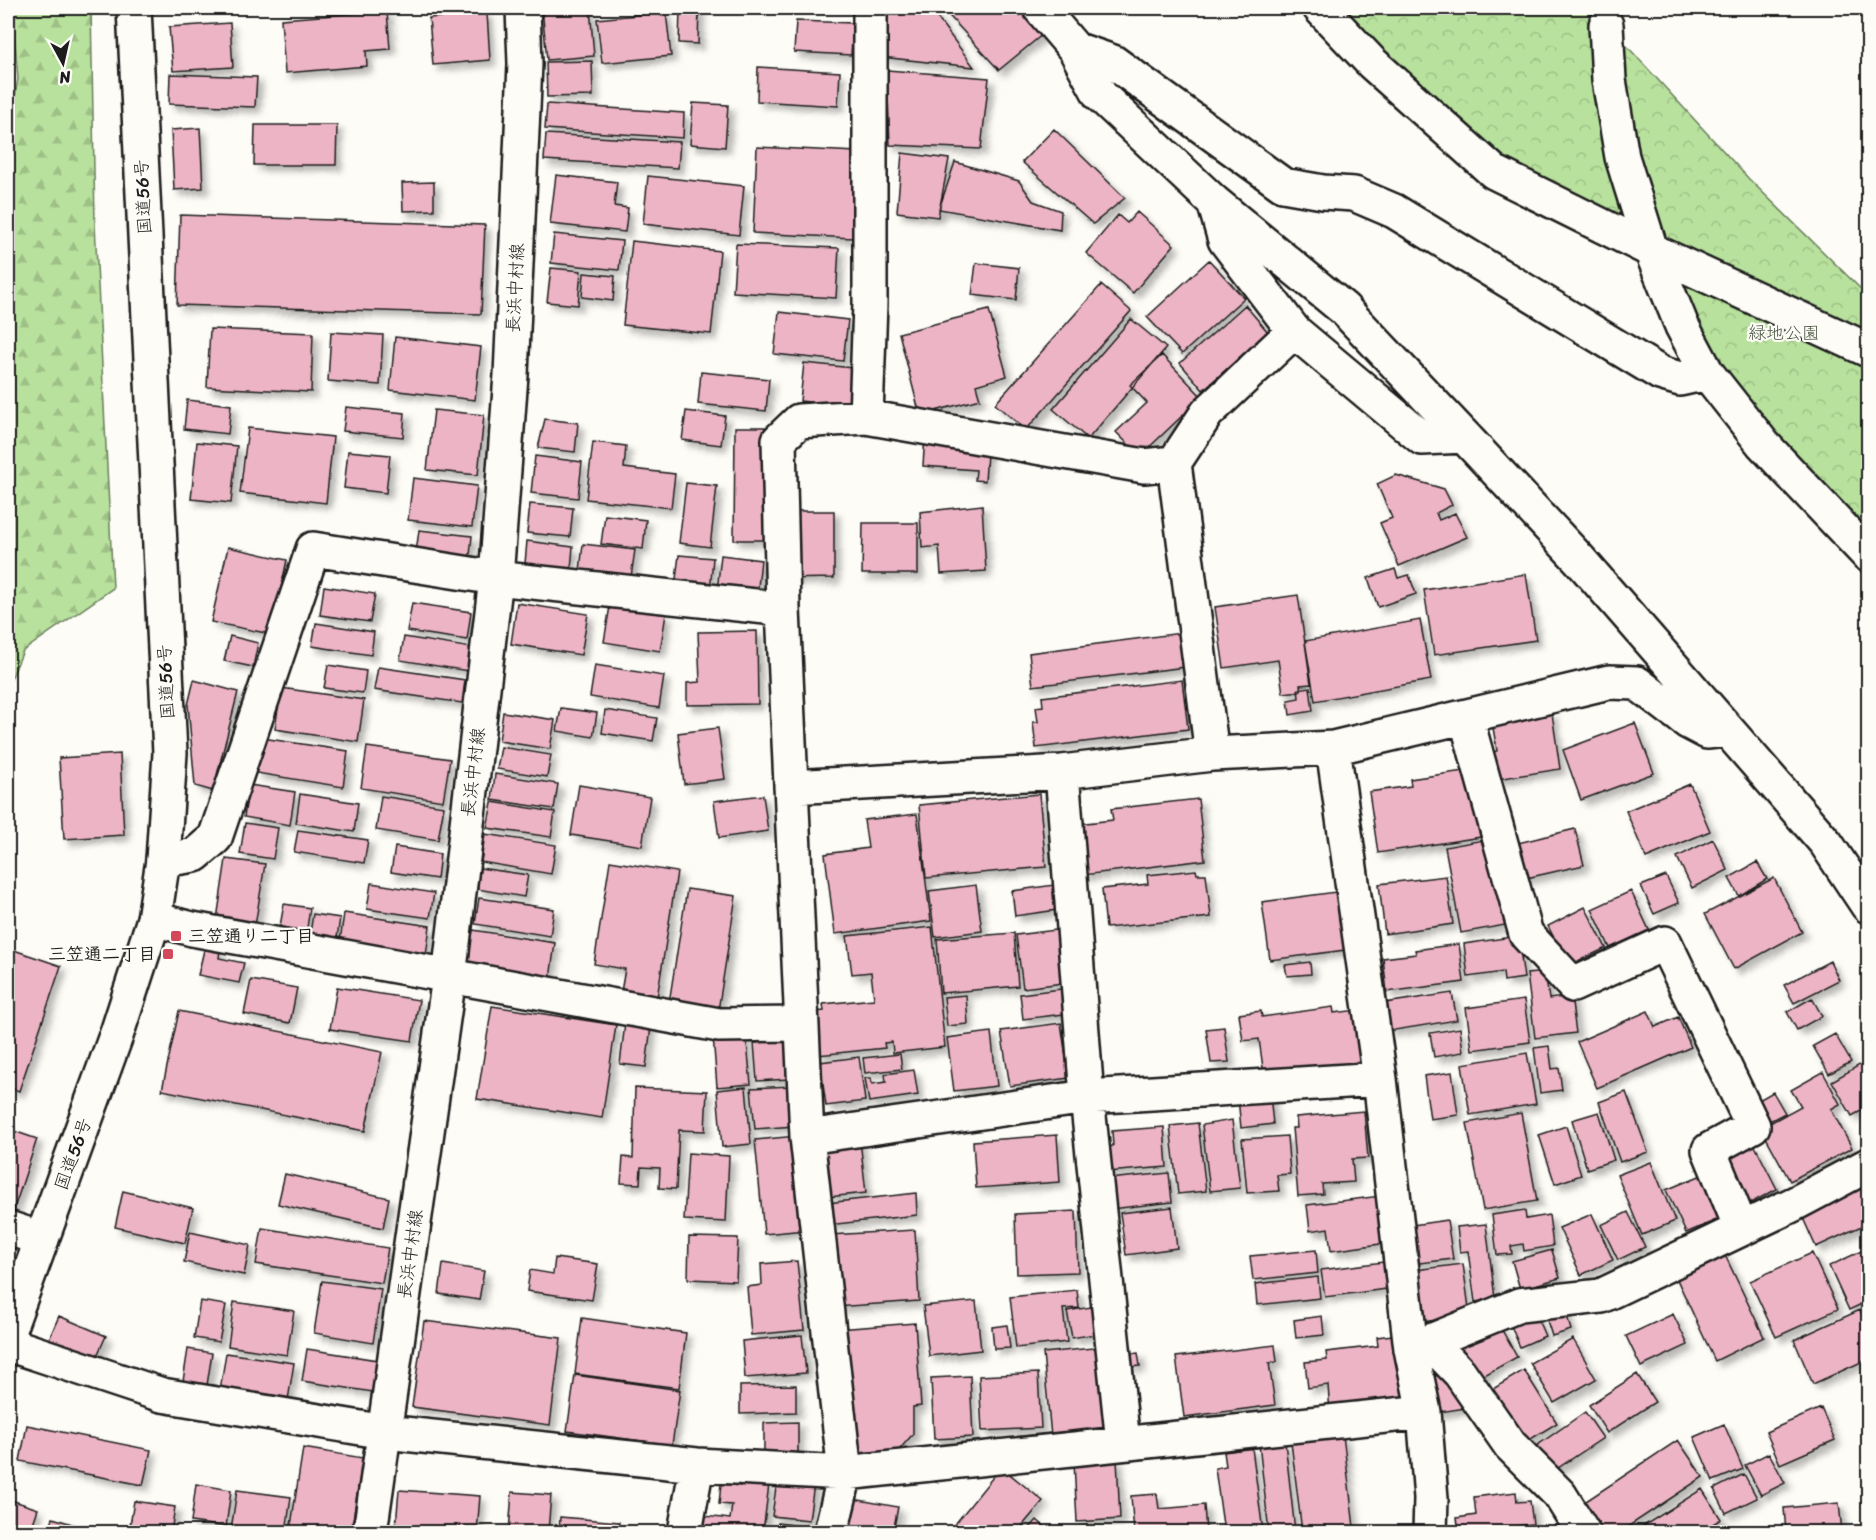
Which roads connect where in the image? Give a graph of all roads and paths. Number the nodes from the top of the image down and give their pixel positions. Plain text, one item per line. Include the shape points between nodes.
1 (134, 8) edge
2 (523, 8) edge
3 (870, 8) edge
4 (1040, 8) edge
5 (1320, 8) edge
6 (1606, 25) dead end
7 (1075, 49) junction
8 (1214, 202) junction
9 (1651, 250) junction
10 (1294, 331) junction
11 (1869, 350) edge
12 (1707, 373) junction
13 (866, 417) junction
14 (1464, 436) junction
15 (1174, 463) junction
16 (1869, 555) edge
17 (496, 578) junction
18 (783, 609) junction
19 (1466, 717) junction
20 (1725, 730) junction
21 (1333, 748) junction
22 (1212, 754) junction
23 (1062, 772) junction
24 (791, 787) junction
25 (163, 860) junction
26 (1869, 906) edge
27 (154, 919) junction
28 (449, 977) junction
29 (800, 1024) junction
30 (1380, 1078) junction
31 (1088, 1097) junction
32 (807, 1137) junction
33 (1869, 1166) edge
34 (8, 1228) edge
35 (1741, 1228) junction
36 (42, 1239) junction
37 (8, 1332) edge
38 (8, 1344) edge
39 (1421, 1346) junction
40 (1424, 1412) junction
41 (385, 1432) junction
42 (1123, 1443) junction
43 (697, 1465) junction
44 (845, 1473) junction
45 (370, 1533) edge
46 (685, 1533) edge
47 (831, 1533) edge
48 (1430, 1533) edge
49 (1584, 1533) edge

1 - 25 main road, 国道56号 via 170,753
2 - 17 main road, 長浜中村線 via 525,64 511,375
3 - 13 main road
4 - 7 main road
5 - 9 main road via 1372,63 1494,172
6 - 9 main road via 1609,80 1622,157
7 - 8 main road via 1100,95
7 - 12 main road via 1113,62 1282,185 1354,194 1394,211 1660,373 1680,379
8 - 10 main road via 1225,240
8 - 14 main road via 1344,309
9 - 11 main road
9 - 12 main road via 1682,326
10 - 14 main road via 1422,438
10 - 15 main road via 1207,413
12 - 16 main road via 1763,444
13 - 15 main road via 1144,466
13 - 18 main road via 799,421 779,440
14 - 20 main road via 1579,559
15 - 22 main road
17 - 18 main road
17 - 25 main road via 313,549 215,838 195,855
17 - 28 main road, 長浜中村線
18 - 24 main road
19 - 20 main road via 1609,682 1637,683 1688,722 1707,732
19 - 21 main road
19 - 35 main road via 1526,934 1573,985 1665,943 1753,1126 1709,1150
20 - 26 main road via 1826,843
21 - 22 main road
21 - 30 main road
22 - 23 main road
23 - 24 main road
23 - 31 main road
24 - 29 main road
25 - 27 main road, 国道56号
27 - 28 main road
27 - 36 main road, 国道56号
28 - 29 main road via 719,1025
28 - 41 main road, 長浜中村線
29 - 32 main road
30 - 31 main road
30 - 39 main road
31 - 32 main road
31 - 42 main road
32 - 44 main road
33 - 35 main road
34 - 36 main road
35 - 39 main road via 1601,1296 1519,1305
36 - 37 main road, 国道56号
38 - 41 main road via 162,1395
39 - 40 main road
39 - 49 main road via 1460,1373 1510,1446 1560,1495
40 - 42 main road
40 - 48 main road
41 - 43 main road
41 - 45 main road, 長浜中村線
42 - 44 main road
43 - 44 main road
43 - 46 main road
44 - 47 main road

